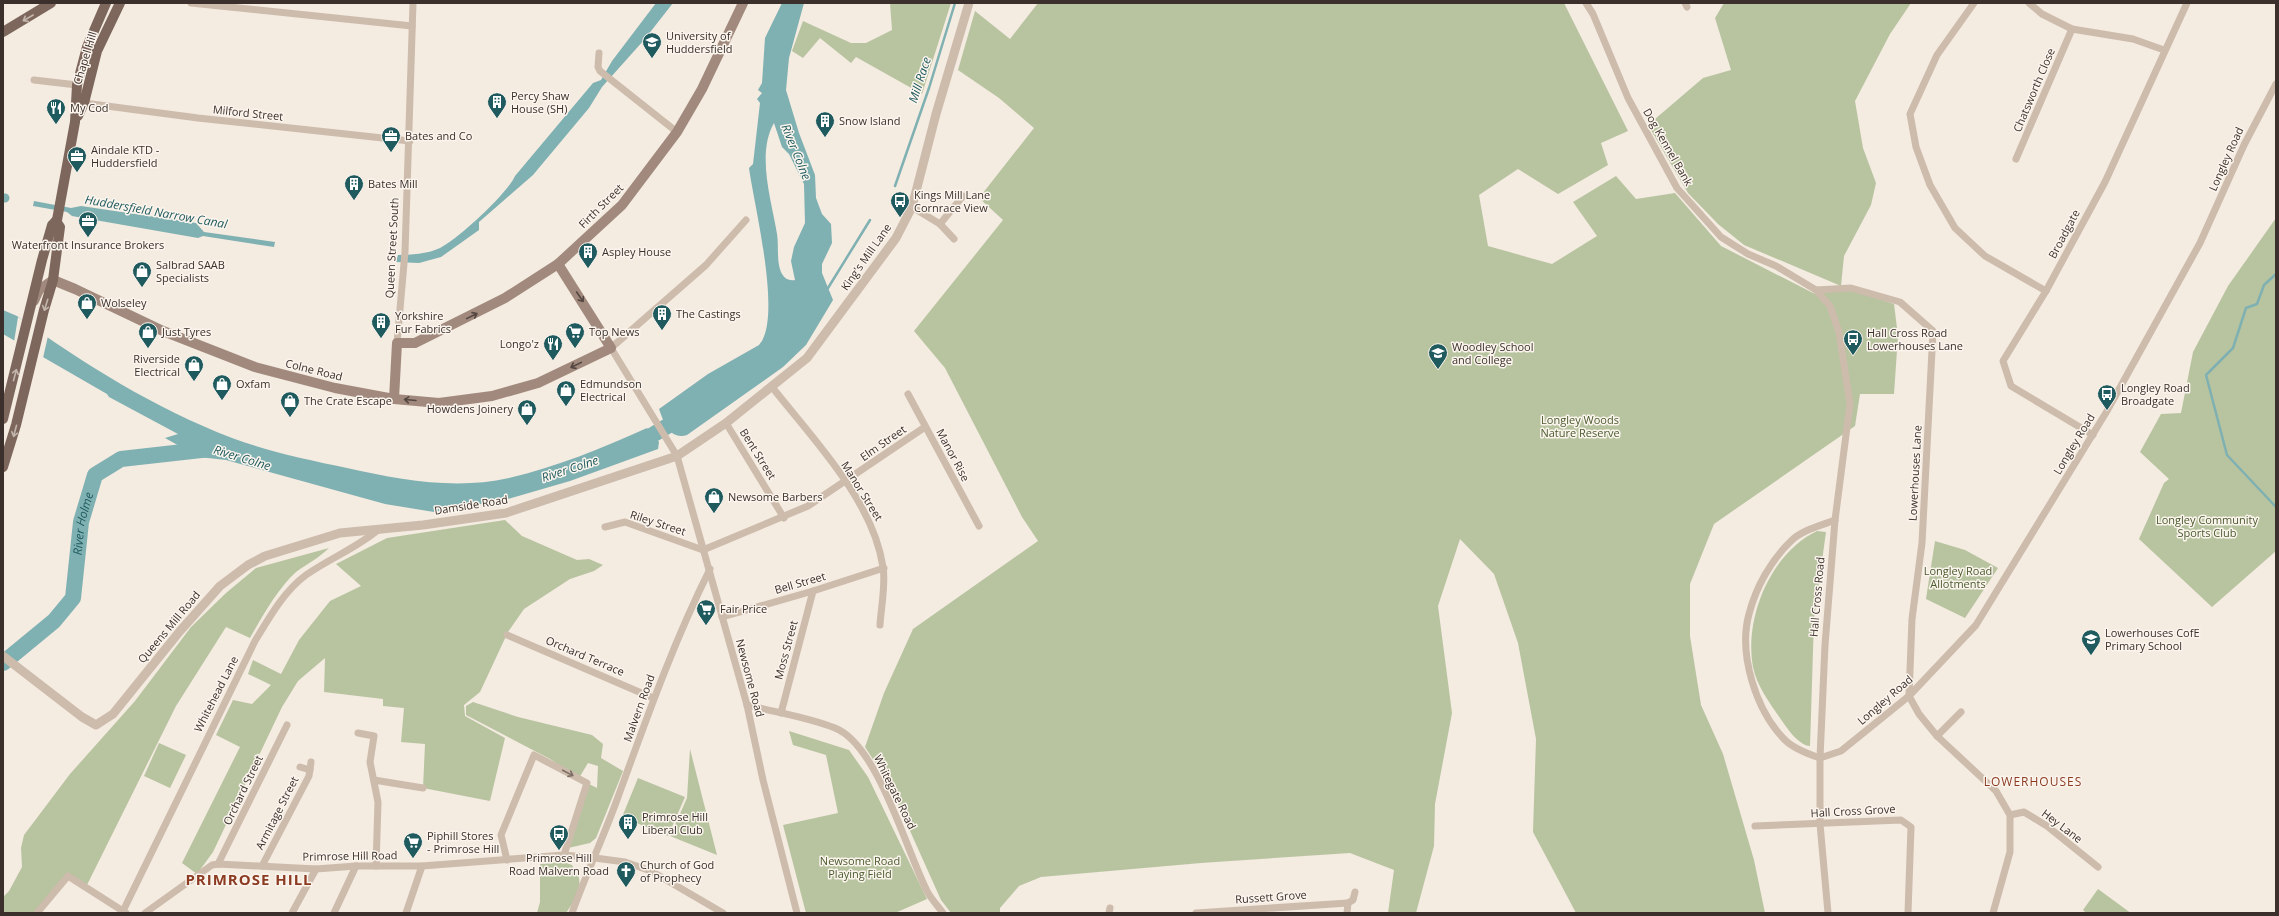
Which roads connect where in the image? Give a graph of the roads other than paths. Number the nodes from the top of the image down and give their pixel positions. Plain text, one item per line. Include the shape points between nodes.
1 (51, 3) edge
2 (106, 3) edge
3 (120, 3) edge
4 (191, 3) edge
5 (413, 3) edge
6 (743, 3) edge
7 (969, 3) edge
8 (1586, 3) edge
9 (1974, 3) edge
10 (2029, 3) edge
11 (2187, 3) edge
12 (412, 26) junction
13 (2072, 29) junction
14 (3, 32) edge
15 (2164, 50) junction
16 (599, 53) dead end
17 (34, 80) dead end
18 (2276, 84) edge
19 (77, 85) junction
20 (84, 103) junction
21 (75, 122) junction
22 (677, 132) junction
23 (410, 141) junction
24 (2016, 159) dead end
25 (964, 196) dead end
26 (912, 207) junction
27 (746, 220) dead end
28 (57, 221) junction
29 (940, 224) junction
30 (954, 239) dead end
31 (558, 264) junction
32 (53, 280) junction
33 (1816, 290) junction
34 (2046, 291) junction
35 (32, 306) junction
36 (398, 343) junction
37 (611, 348) junction
38 (772, 387) junction
39 (908, 394) dead end
40 (394, 399) junction
41 (3, 419) edge
42 (726, 423) junction
43 (926, 427) junction
44 (2093, 435) junction
45 (7, 445) edge
46 (675, 454) junction
47 (3, 467) edge
48 (846, 482) junction
49 (784, 518) junction
50 (1835, 520) junction
51 (979, 526) dead end
52 (381, 527) junction
53 (605, 527) dead end
54 (704, 550) junction
55 (884, 568) junction
56 (710, 569) junction
57 (813, 592) junction
58 (722, 617) junction
59 (880, 624) dead end
60 (507, 635) dead end
61 (3, 656) edge
62 (1909, 696) junction
63 (653, 698) junction
64 (746, 705) junction
65 (1962, 712) dead end
66 (781, 714) junction
67 (287, 725) dead end
68 (358, 734) dead end
69 (1937, 736) junction
70 (1820, 758) junction
71 (311, 762) dead end
72 (300, 767) dead end
73 (310, 770) junction
74 (374, 780) junction
75 (423, 788) dead end
76 (2010, 815) junction
77 (1820, 824) junction
78 (1755, 826) dead end
79 (564, 856) junction
80 (595, 858) junction
81 (507, 860) junction
82 (218, 864) junction
83 (262, 866) junction
84 (356, 866) junction
85 (376, 866) junction
86 (422, 866) junction
87 (2098, 867) dead end
88 (316, 869) junction
89 (1355, 892) dead end
90 (1348, 903) junction
91 (37, 913) edge
92 (123, 913) edge
93 (144, 913) edge
94 (292, 913) edge
95 (334, 913) edge
96 (406, 913) edge
97 (572, 913) edge
98 (723, 913) edge
99 (797, 913) edge
100 (943, 913) edge
101 (1196, 913) edge
102 (1347, 913) edge
103 (1828, 913) edge
104 (1908, 913) edge
105 (1993, 913) edge

1 -> 14 main road
2 - 19 main road, Chapel Hill via 88,47
3 - 20 main road, Chapel Hill via 97,52
4 - 12 street
5 - 12 street, Queen Street South
6 - 22 main road, Firth Street via 702,89
7 - 26 street, King's Mill Lane
8 - 33 street, Dog Kennel Bank via 1628,98 1677,188 1721,237
9 - 34 street via 1937,55 1910,114 1916,147 1930,186 1956,228 1985,256
10 - 13 street via 2042,14
11 - 15 street, Broadgate
12 - 23 street, Queen Street South
13 - 15 street via 2133,39
13 - 24 street, Chatsworth Close
15 - 34 street, Broadgate via 2105,182
16 - 22 street via 600,71
17 - 19 street
18 - 44 street, Longley Road via 2244,145 2200,243
19 - 21 main road, Chapel Hill
20 - 21 main road, Chapel Hill
20 - 23 street, Milford Street
21 - 28 main road, Chapel Hill
22 - 31 main road, Firth Street via 622,205
23 - 36 street, Queen Street South
25 - 29 street
26 - 29 street
26 - 38 street, King's Mill Lane via 896,238 807,358
27 - 37 street via 706,265
28 - 32 main road, Chapel Hill via 60,227
28 - 35 main road, Chapel Hill via 52,225
29 - 30 street
36 -> 31 main road, Firth Street via 415,343 493,306
31 -> 37 main road
32 - 35 main road via 39,290
32 - 40 main road, Colne Road via 163,331 255,367 335,388
32 -> 45 main road, Chapel Hill
33 - 50 street, Hall Cross Road via 1830,306 1839,332 1850,404
33 - 62 street, Lowerhouses Lane via 1851,288 1900,302 1933,331 1922,543 1912,619
34 - 44 street, Broadgate via 2003,361 2011,386
41 -> 35 main road, Chapel Hill
36 - 40 main road, Queen Street South
37 -> 40 main road, Colne Road via 538,383 492,396 439,402
37 - 46 street, Newsome Road
38 - 42 street, King's Mill Lane
38 - 48 street, Manor Street
39 - 43 street, Manor Rise
42 - 46 street, King's Mill Lane
42 - 49 street, Bent Street
43 - 48 street, Elm Street
43 - 51 street, Manor Rise
44 - 62 street, Longley Road via 1976,625
45 - 47 main road, Chapel Hill
46 - 52 street, Damside Road via 506,512 423,525
46 - 54 street, Newsome Road
48 - 49 street, Elm Street
48 - 55 street, Manor Street via 871,524
49 - 54 street, Elm Street
50 - 70 street, Hall Cross Road via 1825,645
50 - 70 street via 1797,536 1772,563 1759,584 1749,615 1747,638 1750,677 1766,716 1786,741
52 - 61 street, Queens Mill Road via 340,533 265,556 231,576 180,631 113,714 96,725
52 - 92 street, Whitehead Lane via 366,541 305,576 277,607 255,641
53 - 54 street, Riley Street via 626,522
54 - 56 street, Newsome Road
55 - 57 street, Bell Street
55 - 59 street, Manor Street
56 - 58 street, Newsome Road
56 - 63 street, Malvern Road via 688,612
57 - 58 street, Bell Street
57 - 66 street, Moss Street
58 - 64 street, Newsome Road
60 - 63 street, Orchard Terrace
62 - 69 street via 1919,714
62 - 70 street, Longley Road via 1841,751
63 - 80 street, Malvern Road
64 - 66 street, Whitegate Road
64 - 99 street, Newsome Road
65 - 69 street
66 - 100 street, Whitegate Road via 835,728 851,738 870,763 928,892
67 - 82 street, Orchard Street
68 - 74 street via 374,736 370,762
69 - 76 street via 1996,791
70 - 77 street, Hall Cross Road
71 - 73 street, Armitage Street
72 - 73 street, Armitage Street
73 - 83 street, Armitage Street
74 - 75 street
74 - 85 street via 378,802
76 - 87 street, Hey Lane via 2024,812 2037,819
76 - 105 street via 2010,852
77 - 78 street, Hall Cross Grove
77 - 103 street, Hall Cross Road
77 - 104 street, Hall Cross Grove via 1901,820 1911,826
79 - 80 street, Primrose Hill Road
79 - 81 street, Primrose Hill Road
81 -> 79 street via 502,835 534,755 587,783
80 - 97 street, Malvern Road
80 - 98 street, Primrose Hill Road via 625,862 651,871
81 - 86 street, Primrose Hill Road
82 - 83 street, Primrose Hill Road
82 - 93 street via 212,865
83 - 88 street, Primrose Hill Road
84 - 85 street, Primrose Hill Road
84 - 88 street, Primrose Hill Road
84 - 95 street
85 - 86 street, Primrose Hill Road
86 - 96 street
88 - 94 street
89 - 90 street via 1353,900
90 - 101 street, Russett Grove
90 - 102 street
91 - 92 street via 68,876

